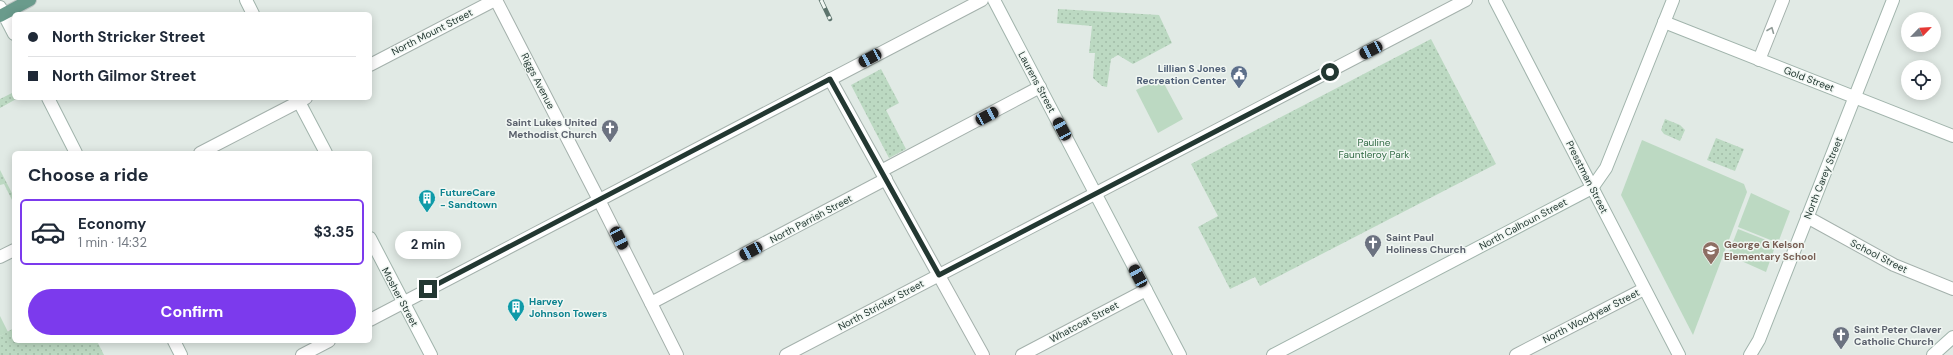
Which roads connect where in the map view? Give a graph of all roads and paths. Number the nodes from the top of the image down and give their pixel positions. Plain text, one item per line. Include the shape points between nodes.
1 (30, 0) edge
2 (246, 0) edge
3 (495, 0) edge
4 (982, 0) edge
5 (994, 0) edge
6 (1466, 0) edge
7 (1495, 0) edge
8 (1673, 0) edge
9 (1783, 0) edge
10 (1893, 0) edge
11 (1, 12) edge
12 (252, 12) edge
13 (1664, 22) junction
14 (12, 31) edge
15 (1759, 60) junction
16 (372, 64) edge
17 (830, 79) junction
18 (1040, 88) junction
19 (1855, 97) junction
20 (49, 100) edge
21 (299, 100) edge
22 (301, 100) edge
23 (1953, 136) edge
24 (75, 151) edge
25 (204, 151) edge
26 (325, 151) edge
27 (883, 175) junction
28 (1592, 188) junction
29 (1095, 194) junction
30 (599, 200) junction
31 (1807, 217) junction
32 (372, 242) edge
33 (12, 251) edge
34 (0, 257) edge
35 (939, 275) junction
36 (1644, 289) junction
37 (1953, 289) edge
38 (1146, 290) junction
39 (403, 302) junction
40 (651, 303) junction
41 (372, 319) edge
42 (1953, 337) edge
43 (175, 343) edge
44 (325, 343) edge
45 (181, 355) edge
46 (302, 355) edge
47 (431, 355) edge
48 (677, 355) edge
49 (786, 355) edge
50 (983, 355) edge
51 (1022, 355) edge
52 (1180, 355) edge
53 (1273, 355) edge
54 (1516, 355) edge
55 (1679, 355) edge
56 (1750, 355) edge
57 (1933, 355) edge

1 - 11 main road
2 - 12 street
3 - 16 street, North Mount Street
3 - 30 street, Riggs Avenue
4 - 17 street
5 - 18 street, Laurens Street
6 - 29 street, North Stricker Street
7 - 28 street, Presstman Street
8 - 13 street, North Calhoun Street
15 -> 9 street
10 - 19 street, North Carey Street
11 - 14 street
13 - 15 street, Gold Street
13 - 28 street, North Calhoun Street via 1606,168
15 - 19 street, Gold Street
17 - 27 street
17 - 30 street
18 - 27 street, North Parrish Street
18 - 29 street, Laurens Street
19 - 23 street, Gold Street
19 - 31 street, North Carey Street
20 - 24 street
21 - 25 street
22 - 26 street
27 - 35 street
27 - 40 street, North Parrish Street
28 - 36 street, Presstman Street
28 - 53 street, North Calhoun Street
29 - 35 street, North Stricker Street
29 - 38 street, Laurens Street
30 - 39 street
30 - 40 street, Riggs Avenue
31 - 37 street, School Street via 1894,265
31 - 56 street, North Carey Street via 1759,340
32 - 39 street, Mosher Street
33 - 34 street
35 - 49 street, North Stricker Street
35 - 50 street
36 - 54 street, North Woodyear Street
36 - 55 street, Presstman Street
38 - 51 street, Whatcoat Street
38 - 52 street, Laurens Street
39 - 41 street
39 - 47 street, Mosher Street
40 - 48 street, Riggs Avenue
42 - 57 street
43 - 45 street
44 - 46 street

